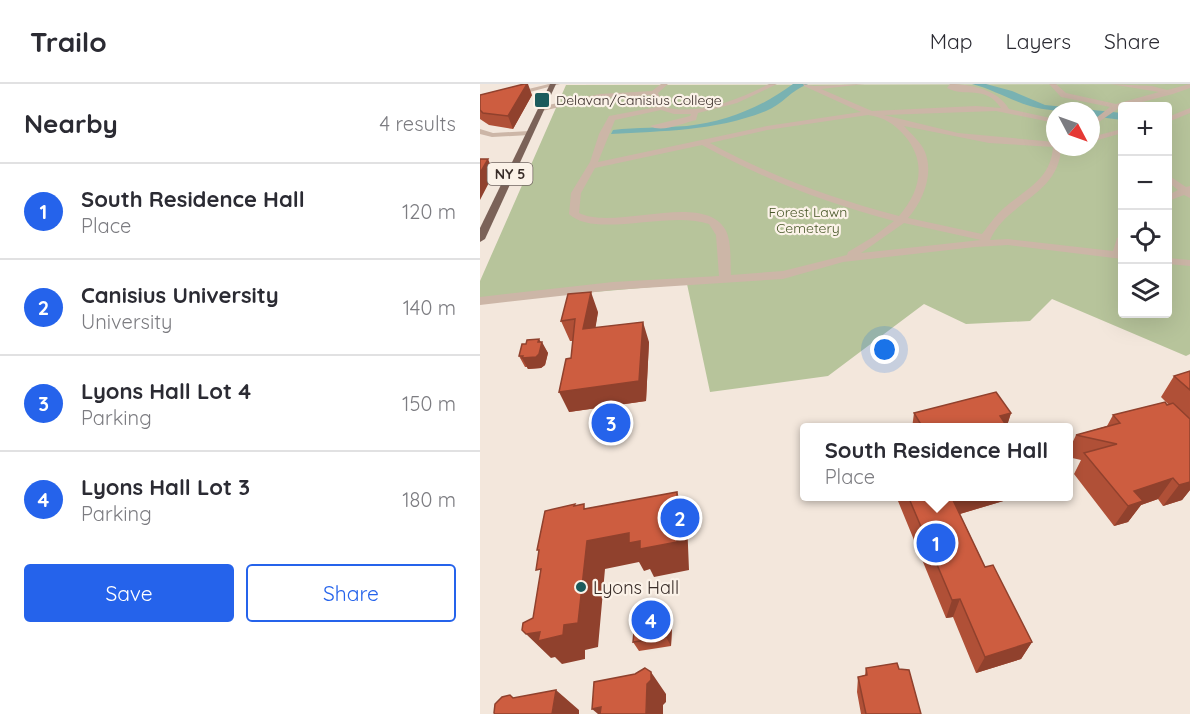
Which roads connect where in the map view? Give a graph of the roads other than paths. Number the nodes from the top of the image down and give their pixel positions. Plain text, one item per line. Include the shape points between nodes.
1 (665, 84) edge
2 (774, 84) edge
3 (862, 84) edge
4 (954, 84) edge
5 (1052, 84) edge
6 (1113, 84) edge
7 (1190, 86) edge
8 (555, 87) edge
9 (810, 87) edge
10 (574, 93) dead end
11 (654, 93) junction
12 (1171, 93) junction
13 (600, 96) junction
14 (480, 103) edge
15 (661, 108) junction
16 (1112, 108) junction
17 (542, 109) junction
18 (693, 110) junction
19 (1006, 110) junction
20 (1190, 110) edge
21 (868, 112) junction
22 (1100, 117) edge
23 (1172, 118) edge
24 (1046, 119) edge
25 (896, 122) junction
26 (1100, 123) edge
27 (654, 126) dead end
28 (1118, 129) edge
29 (480, 131) edge
30 (1118, 132) edge
31 (529, 133) junction
32 (1100, 137) edge
33 (704, 142) junction
34 (1046, 145) edge
35 (1058, 156) edge
36 (592, 166) junction
37 (1172, 181) edge
38 (1188, 191) edge
39 (1172, 196) edge
40 (901, 220) junction
41 (985, 238) junction
42 (480, 239) edge
43 (1008, 242) junction
44 (1118, 256) edge
45 (843, 259) junction
46 (1172, 261) edge
47 (1190, 263) edge
48 (725, 280) junction
49 (480, 301) edge

1 - 11 street
2 - 18 street via 728,104
3 - 9 street
4 - 19 street via 950,88 992,94
5 - 16 street via 1064,95
6 - 12 street
7 - 12 street
8 - 14 street
8 - 17 main road, NY 5
9 - 21 street
10 - 13 street
11 - 13 street
11 - 15 street
12 - 16 street
13 - 17 street
15 - 18 street
15 - 36 street via 612,118
16 - 22 street
17 - 31 main road, NY 5
18 - 27 street via 693,118
19 - 21 street
19 - 24 street
20 - 23 street
21 - 25 street
21 - 33 street
25 - 34 street via 985,141
25 - 40 street via 921,152 923,175 916,198
26 - 28 street
29 - 31 street via 492,135
30 - 32 street
31 - 42 main road, NY 5
33 - 36 street
33 - 40 street via 771,177
35 - 41 street via 1051,174 1000,217
36 - 48 street via 582,178 572,206 574,214 598,222 684,215 713,222 720,229
37 - 38 street
38 - 39 street
40 - 41 street
40 - 45 street via 875,242
41 - 43 street
43 - 44 street
43 - 45 street
45 - 48 street via 783,275
46 - 47 street
48 - 49 street via 613,286

